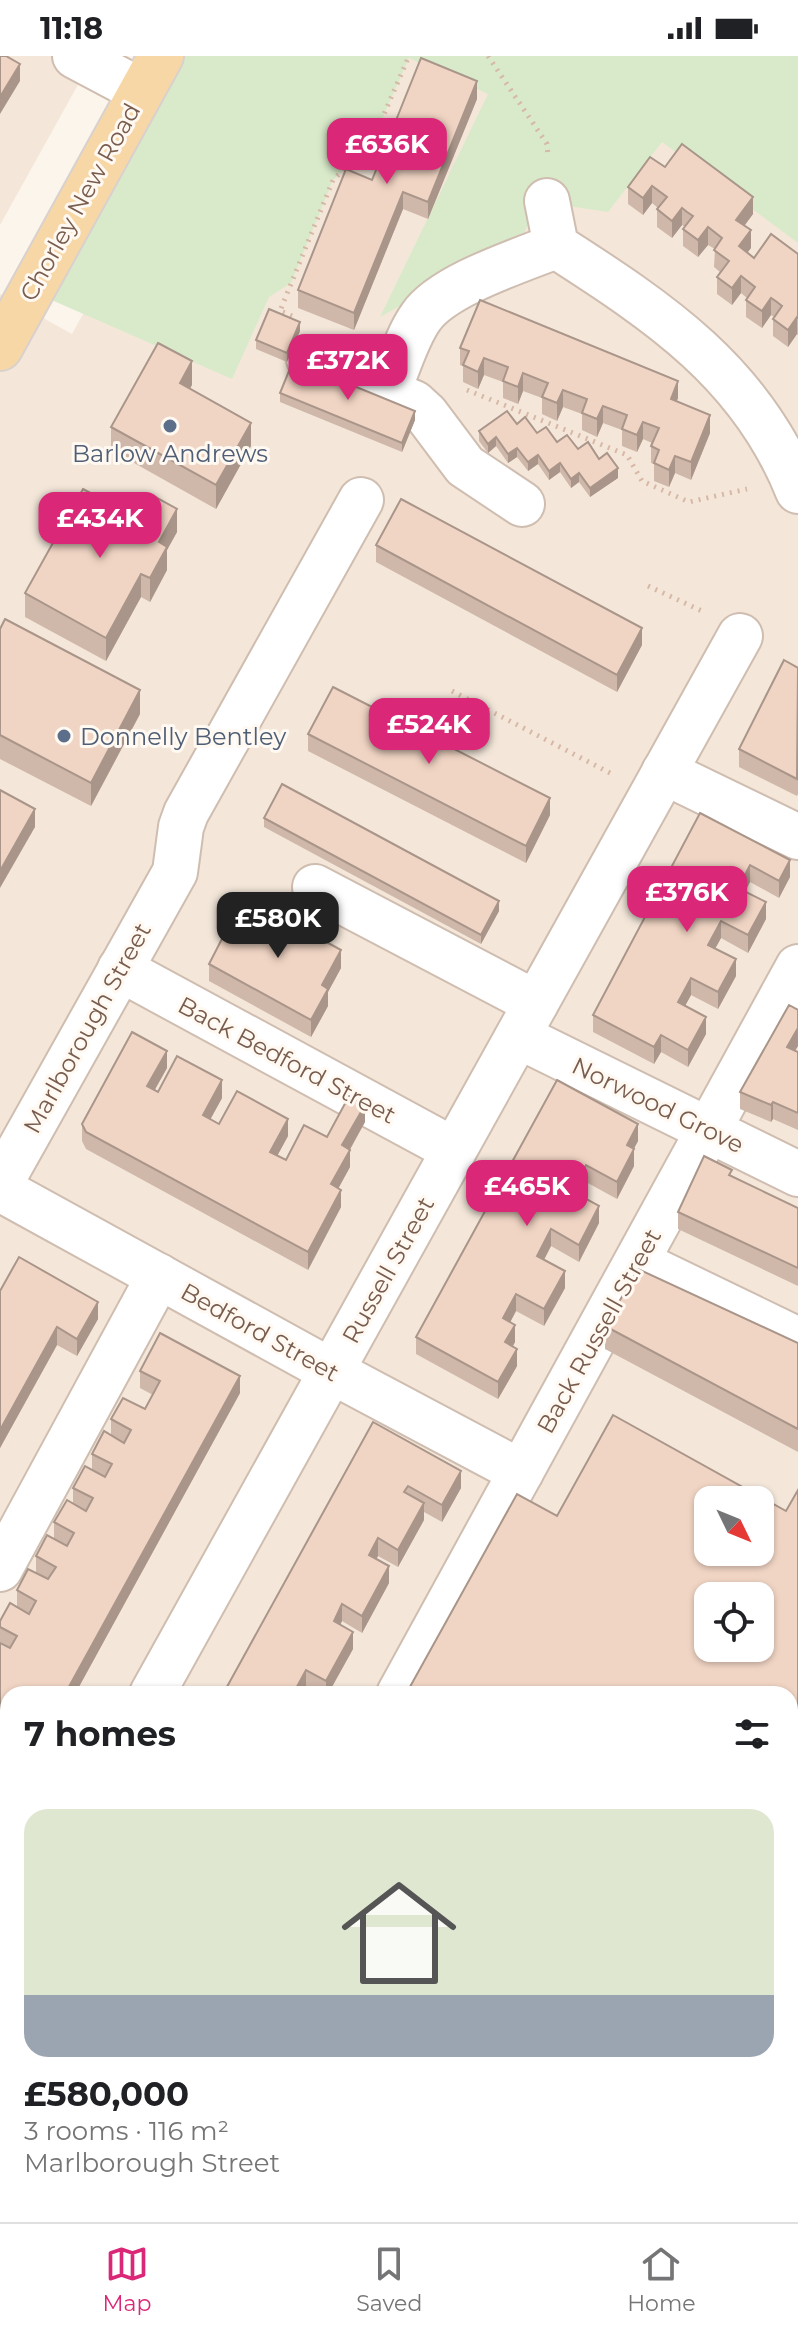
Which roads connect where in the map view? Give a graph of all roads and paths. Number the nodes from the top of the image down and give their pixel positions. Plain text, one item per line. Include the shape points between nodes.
1 (75, 56) edge
2 (409, 56) edge
3 (488, 56) edge
4 (151, 74) edge
5 (547, 201) joint
6 (556, 246) junction
7 (293, 317) edge
8 (0, 348) edge
9 (309, 359) dead end
10 (395, 376) junction
11 (795, 485) edge
12 (361, 500) dead end
13 (522, 504) dead end
14 (648, 586) dead end
15 (740, 636) joint
16 (452, 691) dead end
17 (658, 783) junction
18 (798, 837) edge
19 (315, 887) dead end
20 (120, 969) junction
21 (792, 991) edge
22 (527, 1019) junction
23 (708, 1132) junction
24 (454, 1150) junction
25 (798, 1174) edge
26 (0, 1187) edge
27 (637, 1262) junction
28 (159, 1276) junction
29 (798, 1340) edge
30 (331, 1371) junction
31 (521, 1472) junction
32 (0, 1569) edge
33 (156, 1686) edge
34 (403, 1686) edge

1 - 4 street
2 - 7 path via 372,142 333,180 280,311
3 - 5 path via 547,144
4 - 8 main road, Chorley New Road
5 - 6 street
6 - 10 street via 441,297 421,316
6 - 11 street via 661,317 701,352 764,421
9 - 10 street
10 - 11 path via 431,376 627,455 642,481 689,502
10 - 13 street via 465,466
12 - 20 street, Marlborough Street via 186,813 175,872
14 - 15 path via 696,606
15 - 17 street, Russell Street
16 - 17 path
17 - 18 street
17 - 22 street, Russell Street
19 - 22 street, Norwood Grove
20 - 24 street, Back Bedford Street
20 - 26 street, Marlborough Street
21 - 23 street, Back Russell Street
22 - 23 street, Norwood Grove
22 - 24 street, Russell Street
23 - 25 street, Norwood Grove
23 - 27 street, Back Russell Street
24 - 30 street, Russell Street
26 - 28 street, Bedford Street
27 - 29 street
27 - 31 street, Back Russell Street
28 - 30 street, Bedford Street
28 - 32 street
30 - 31 street, Bedford Street
30 - 33 street, Russell Street
31 - 34 street, Back Russell Street

